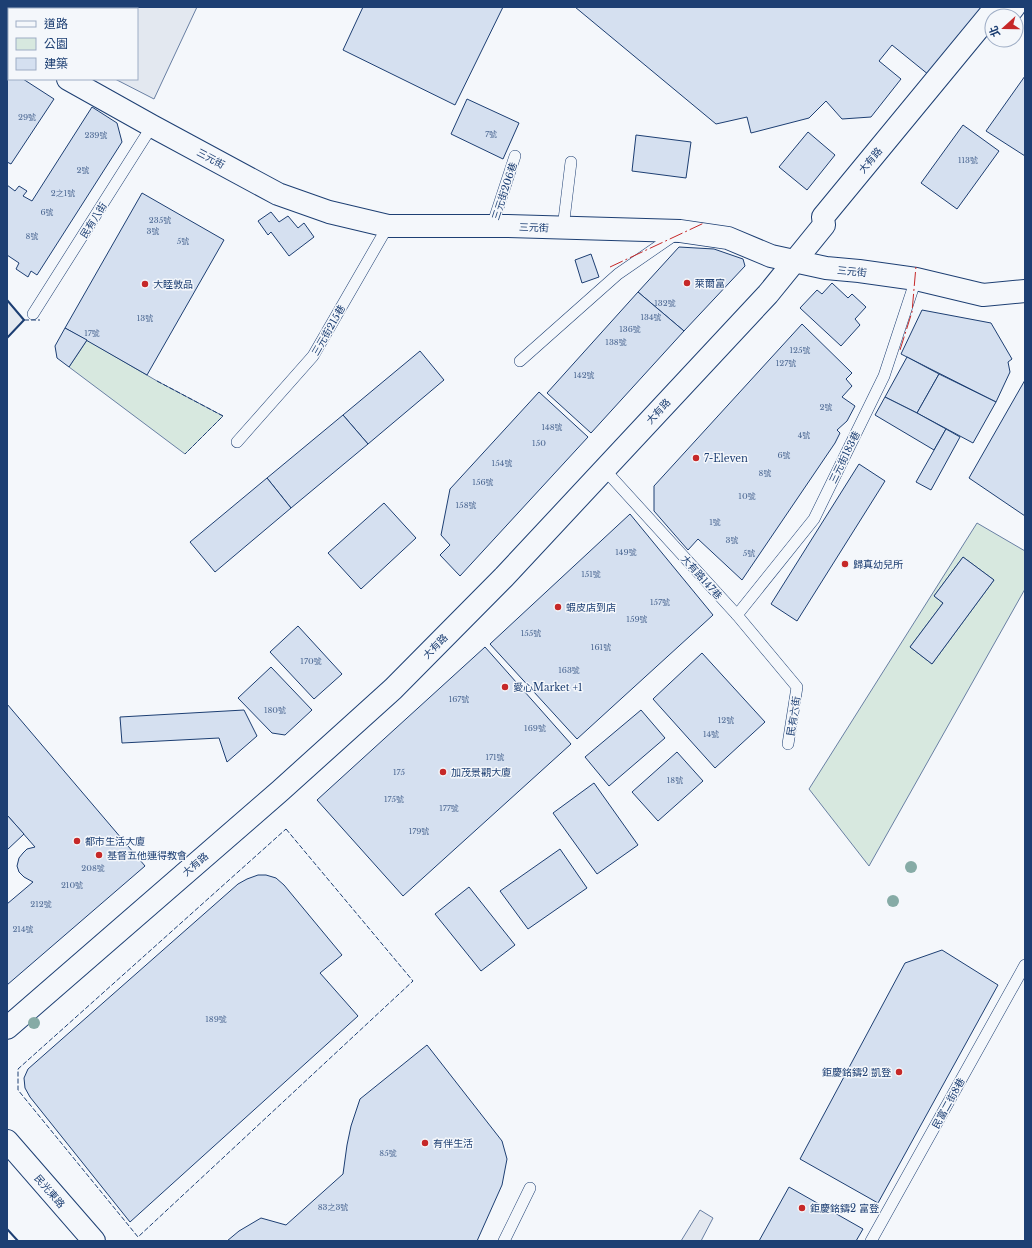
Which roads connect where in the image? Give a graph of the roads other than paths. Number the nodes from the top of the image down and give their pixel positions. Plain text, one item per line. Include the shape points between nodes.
1 (996, 7) edge
2 (984, 42) edge
3 (70, 80) edge
4 (930, 99) junction
5 (152, 126) junction
6 (515, 156) dead end
7 (571, 162) dead end
8 (388, 226) junction
9 (492, 226) junction
10 (563, 228) junction
11 (680, 231) junction
12 (795, 261) junction
13 (916, 279) junction
14 (1025, 291) edge
15 (33, 314) dead end
16 (520, 361) dead end
17 (237, 442) dead end
18 (604, 469) junction
19 (737, 615) junction
20 (797, 687) joint
21 (788, 744) dead end
22 (1025, 965) edge
23 (7, 1028) edge
24 (7, 1141) edge
25 (530, 1188) dead end
26 (94, 1241) edge
27 (504, 1241) edge
28 (872, 1241) edge

1 - 4 street
2 - 4 street
3 - 5 street, 三元街
4 - 12 street, 大有路 via 832,225 824,225
5 - 8 street, 三元街 via 278,194 330,212
5 - 15 lane, 民有八街
6 - 9 lane, 三元街206巷
7 - 10 lane
8 - 9 street, 三元街
8 - 17 lane, 三元街215巷 via 313,356
9 - 10 street, 三元街
10 - 11 street, 三元街
11 - 12 street, 三元街 via 728,238 771,256
11 - 16 lane via 618,274
12 - 13 street, 三元街 via 826,268
12 - 18 street, 大有路 via 768,294
13 - 14 street, 三元街 via 983,295
13 - 19 lane, 三元街183巷 via 884,376 814,519
18 - 19 lane, 大有路147巷
18 - 23 street, 大有路 via 504,577 394,689
19 - 20 lane, 大有路147巷
20 - 21 lane, 民有六街
22 - 28 lane, 民富二街8巷
24 - 26 street, 民光東路
25 - 27 lane

